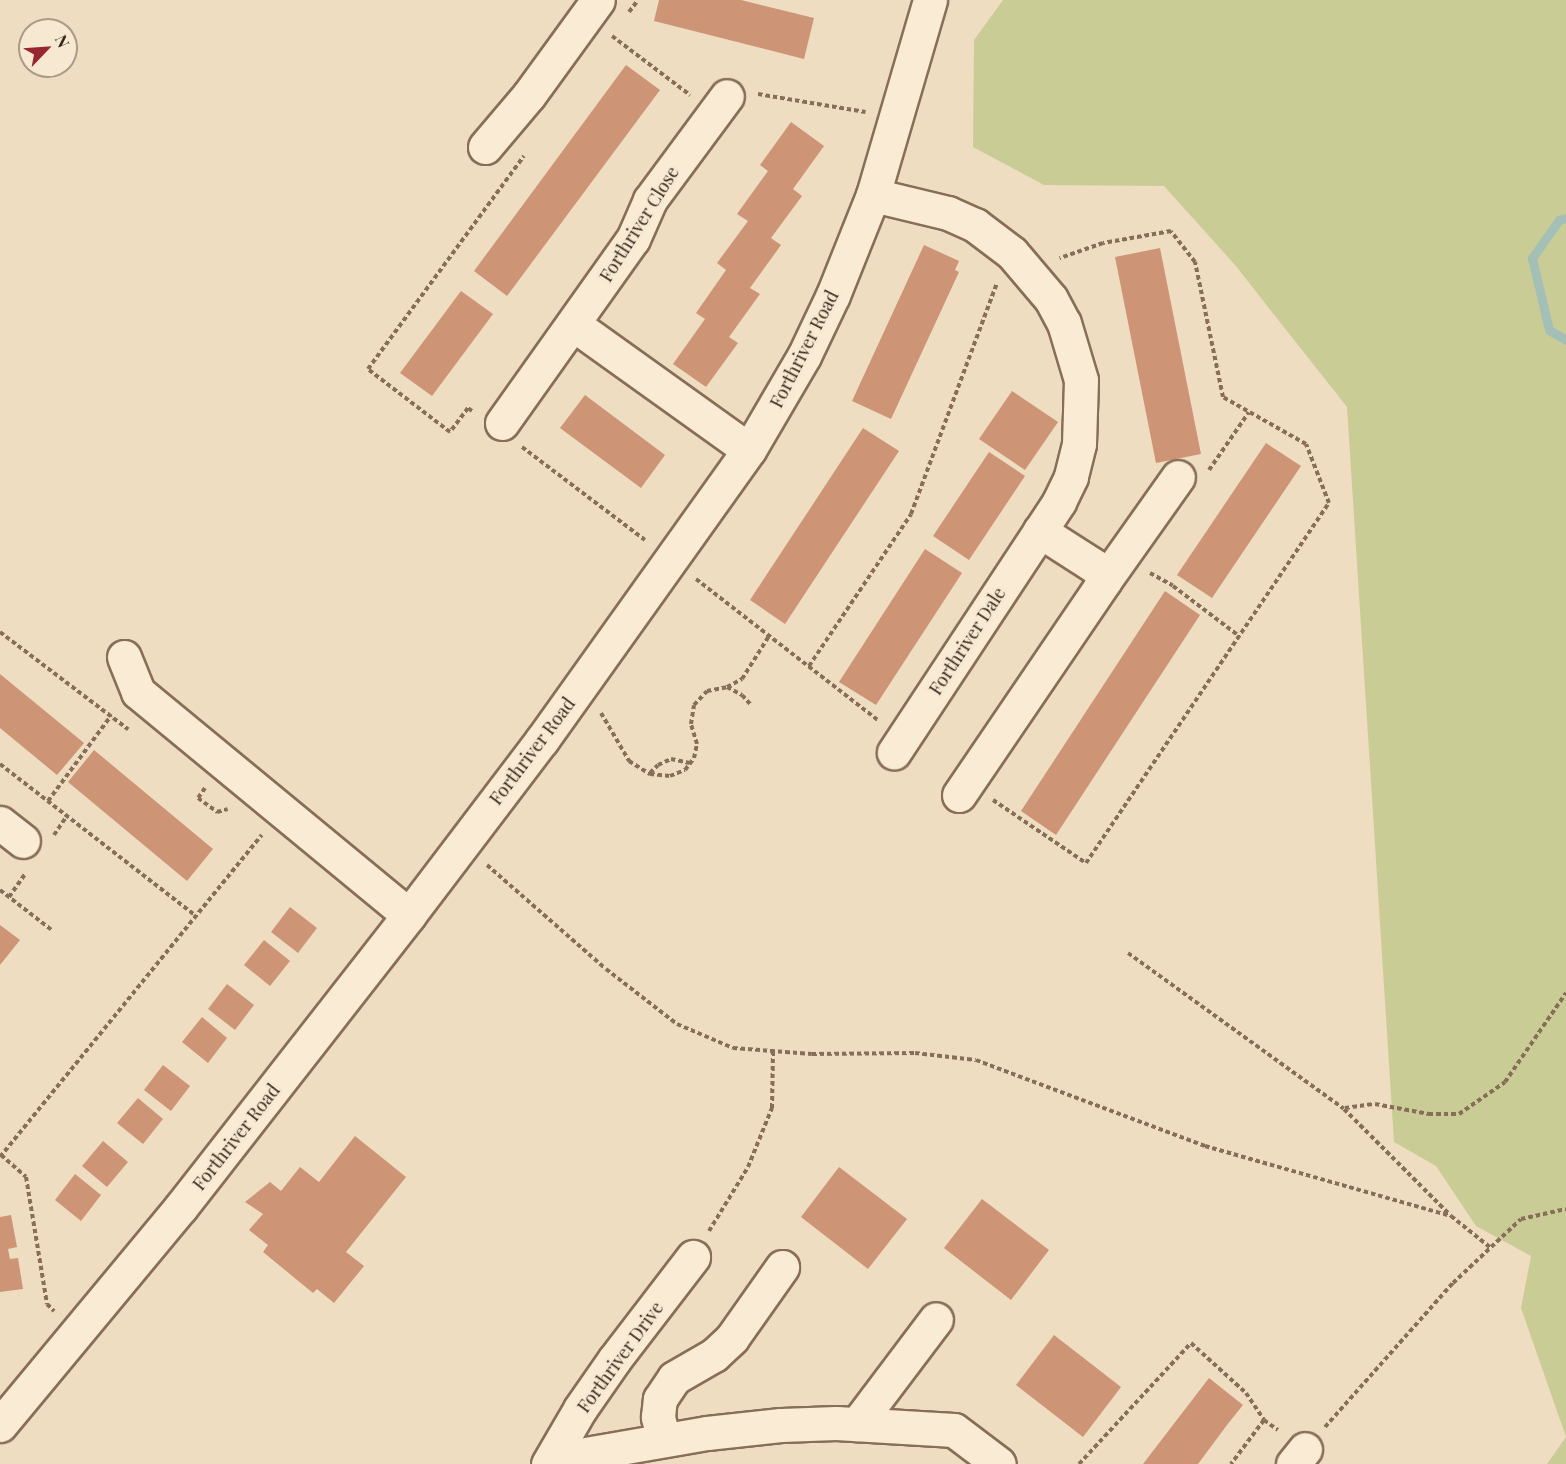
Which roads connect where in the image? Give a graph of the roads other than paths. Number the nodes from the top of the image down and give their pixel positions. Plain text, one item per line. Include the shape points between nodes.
1 (926, 1) edge
2 (611, 9) edge
3 (721, 105) road end
4 (485, 147) dead end
5 (873, 195) junction
6 (573, 324) junction
7 (498, 427) road end
8 (749, 450) junction
9 (1178, 477) dead end
10 (1040, 531) junction
11 (1105, 579) junction
12 (124, 657) dead end
13 (898, 745) road end
14 (963, 788) road end
15 (409, 915) junction
16 (693, 1257) road end
17 (782, 1267) dead end
18 (936, 1319) dead end
19 (857, 1424) junction
20 (0, 1425) edge
21 (664, 1440) junction
22 (550, 1462) edge
23 (999, 1464) edge

1 - 5 street, Forthriver Road
2 - 4 street
3 - 6 street, Forthriver Close via 650,200 633,239
5 - 8 street, Forthriver Road via 804,356
5 - 10 street, Forthriver Dale via 948,213 975,225 1012,253 1051,299 1064,323 1081,380 1077,455 1059,502
6 - 7 street, Forthriver Close
6 - 8 street
8 - 15 street, Forthriver Road via 581,686
9 - 11 street
10 - 11 street via 1096,567
10 - 13 street, Forthriver Dale
11 - 14 street
12 - 15 street via 138,692
15 - 20 street, Forthriver Road via 189,1197
16 - 22 street, Forthriver Drive via 580,1409
17 - 21 street via 732,1338 674,1378 660,1399 657,1418
18 - 19 street
19 - 21 street, Forthriver Drive via 781,1425
19 - 23 street, Forthriver Drive via 954,1430
21 - 22 street, Forthriver Drive

